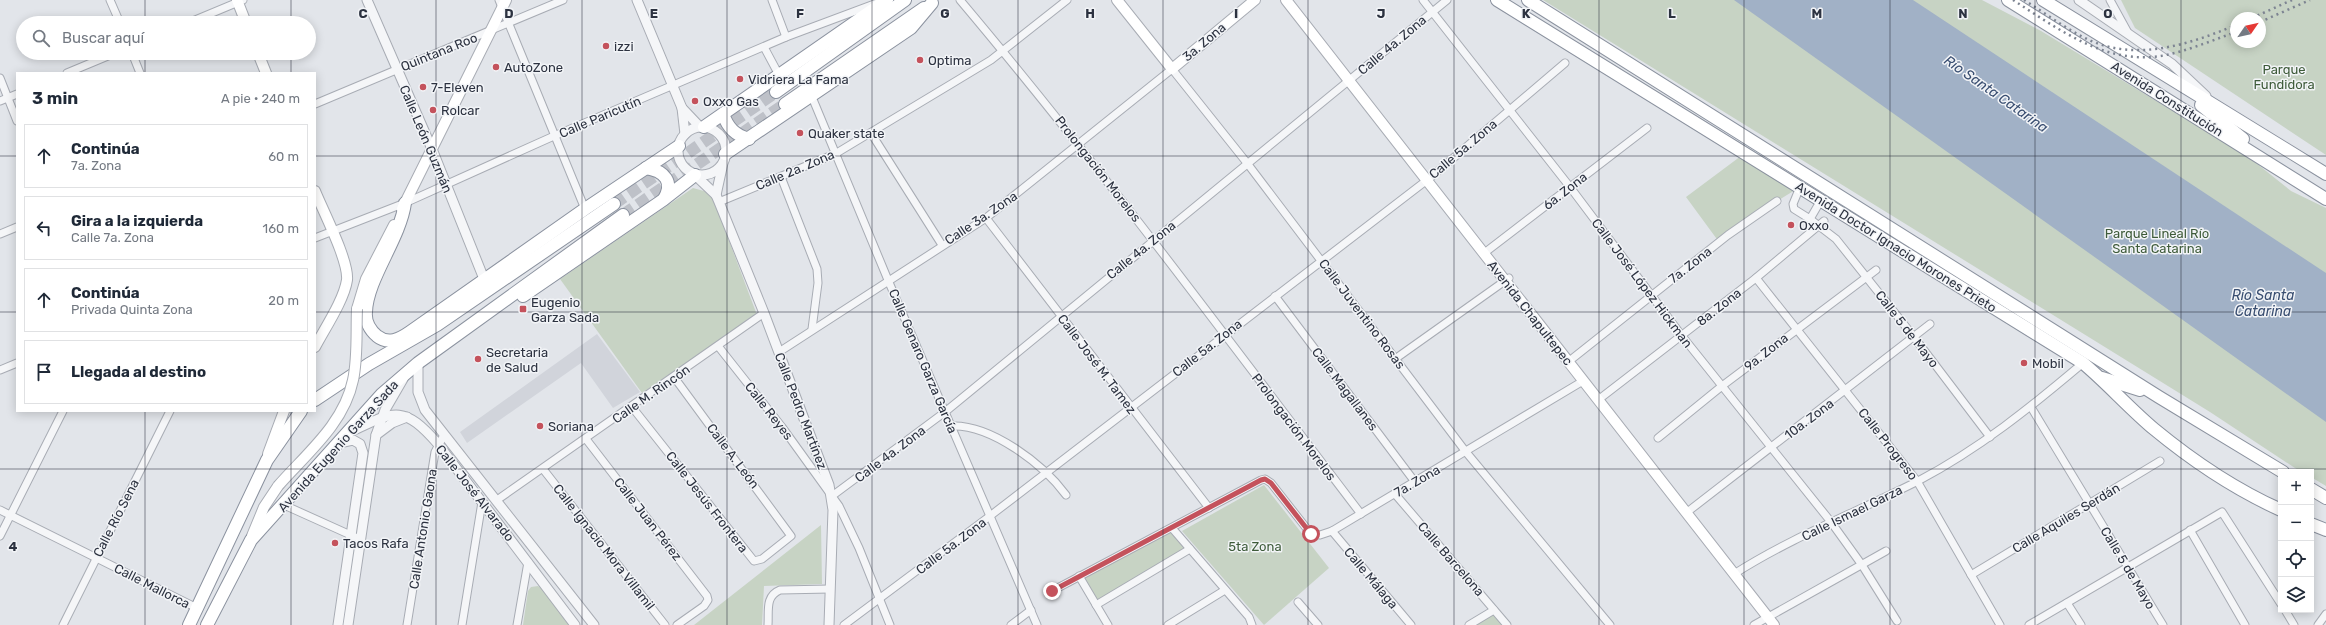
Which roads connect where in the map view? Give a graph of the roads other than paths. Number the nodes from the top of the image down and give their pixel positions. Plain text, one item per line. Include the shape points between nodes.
1 (110, 0) edge
2 (367, 0) edge
3 (563, 0) edge
4 (637, 0) edge
5 (772, 0) edge
6 (887, 0) edge
7 (905, 0) edge
8 (960, 0) edge
9 (1067, 0) edge
10 (1118, 0) edge
11 (1255, 0) edge
12 (1286, 0) edge
13 (1294, 0) edge
14 (1422, 0) edge
15 (1447, 0) edge
16 (1497, 0) edge
17 (1528, 0) edge
18 (2008, 0) edge
19 (2043, 0) edge
20 (2079, 0) edge
21 (2110, 0) edge
22 (240, 1) edge
23 (934, 1) edge
24 (502, 2) edge
25 (1432, 12) junction
26 (117, 16) edge
27 (205, 16) edge
28 (244, 16) edge
29 (509, 23) junction
30 (490, 32) junction
31 (2127, 32) junction
32 (786, 37) junction
33 (764, 47) junction
34 (1003, 52) junction
35 (98, 60) edge
36 (135, 60) edge
37 (261, 60) edge
38 (1565, 63) dead end
39 (396, 69) junction
40 (1172, 69) junction
41 (69, 72) edge
42 (140, 72) edge
43 (266, 72) edge
44 (2158, 72) junction
45 (779, 75) junction
46 (0, 78) edge
47 (1351, 79) junction
48 (672, 87) junction
49 (776, 92) tunnel mouth
50 (16, 94) edge
51 (812, 96) junction
52 (8, 98) junction
53 (0, 101) edge
54 (316, 104) edge
55 (785, 104) tunnel mouth
56 (682, 108) junction
57 (2217, 108) junction
58 (1509, 111) junction
59 (723, 114) junction
60 (16, 118) edge
61 (702, 127) junction
62 (1647, 128) dead end
63 (871, 133) junction
64 (685, 134) junction
65 (554, 136) junction
66 (749, 139) junction
67 (1079, 144) junction
68 (679, 146) junction
69 (432, 149) junction
70 (835, 154) junction
71 (725, 157) junction
72 (1247, 163) junction
73 (646, 168) junction
74 (2326, 174) edge
75 (695, 175) junction
76 (781, 177) junction
77 (2290, 177) junction
78 (1429, 179) junction
79 (446, 184) junction
80 (1800, 187) junction
81 (1570, 188) junction
82 (316, 193) edge
83 (717, 198) junction
84 (2326, 199) edge
85 (663, 200) junction
86 (1821, 200) junction
87 (1777, 201) dead end
88 (405, 203) junction
89 (614, 204) tunnel mouth
90 (585, 209) junction
91 (624, 215) tunnel mouth
92 (986, 218) junction
93 (1810, 219) junction
94 (1822, 223) junction
95 (16, 227) edge
96 (332, 231) junction
97 (0, 234) edge
98 (316, 238) edge
99 (1154, 240) junction
100 (942, 245) junction
101 (1485, 252) junction
102 (1321, 260) junction
103 (1876, 270) dead end
104 (1866, 277) junction
105 (1756, 278) junction
106 (888, 280) junction
107 (1507, 280) junction
108 (482, 281) junction
109 (1652, 295) junction
110 (1275, 296) junction
111 (460, 310) junction
112 (489, 311) junction
113 (764, 313) junction
114 (1061, 316) junction
115 (1930, 324) dead end
116 (437, 325) junction
117 (419, 326) junction
118 (1797, 328) junction
119 (812, 329) junction
120 (1224, 335) junction
121 (1682, 336) junction
122 (1914, 337) junction
123 (316, 345) edge
124 (718, 346) junction
125 (779, 352) junction
126 (1395, 359) junction
127 (1570, 360) junction
128 (2083, 362) junction
129 (16, 363) edge
130 (413, 367) junction
131 (0, 370) edge
132 (674, 377) junction
133 (2099, 377) junction
134 (1583, 381) junction
135 (1722, 386) junction
136 (1846, 391) junction
137 (2159, 397) junction
138 (316, 399) edge
139 (1600, 399) junction
140 (632, 407) junction
141 (2031, 407) junction
142 (1130, 408) junction
143 (62, 412) edge
144 (169, 412) edge
145 (284, 412) edge
146 (300, 412) edge
147 (945, 412) junction
148 (409, 416) junction
149 (381, 418) junction
150 (951, 426) junction
151 (348, 433) junction
152 (444, 435) junction
153 (376, 436) junction
154 (1990, 437) junction
155 (1658, 438) dead end
156 (586, 439) junction
157 (339, 443) junction
158 (438, 444) junction
159 (1771, 448) junction
160 (1466, 452) junction
161 (267, 460) junction
162 (2160, 461) dead end
163 (543, 469) junction
164 (2278, 469) edge
165 (1047, 473) junction
166 (1917, 481) junction
167 (1415, 482) junction
168 (2314, 491) edge
169 (1395, 494) junction
170 (1066, 495) dead end
171 (832, 496) junction
172 (2326, 498) edge
173 (497, 500) junction
174 (482, 502) junction
175 (284, 505) junction
176 (2089, 505) junction
177 (1209, 508) junction
178 (2278, 509) edge
179 (0, 510) edge
180 (1689, 512) junction
181 (1361, 514) junction
182 (10, 515) junction
183 (990, 516) junction
184 (1831, 522) junction
185 (2314, 524) edge
186 (2314, 525) edge
187 (1172, 528) junction
188 (520, 530) junction
189 (2190, 530) junction
190 (2326, 530) edge
191 (1332, 531) junction
192 (350, 535) junction
193 (0, 536) edge
194 (792, 536) joint
195 (2326, 536) edge
196 (509, 537) junction
197 (251, 540) junction
198 (361, 540) junction
199 (1190, 549) junction
200 (1886, 551) dead end
201 (96, 557) junction
202 (528, 562) junction
203 (1862, 565) junction
204 (2127, 566) junction
205 (1736, 573) junction
206 (1971, 575) junction
207 (1080, 576) junction
208 (830, 589) junction
209 (1225, 590) junction
210 (1052, 591) dead end
211 (880, 598) junction
212 (2278, 599) edge
213 (1298, 602) dead end
214 (2067, 603) junction
215 (1096, 605) junction
216 (197, 608) junction
217 (1031, 610) junction
218 (1494, 610) junction
219 (2286, 613) edge
220 (2326, 614) edge
221 (1772, 619) edge
222 (1897, 621) dead end
223 (63, 625) edge
224 (188, 625) edge
225 (207, 625) edge
226 (338, 625) edge
227 (348, 625) edge
228 (407, 625) edge
229 (462, 625) edge
230 (517, 625) edge
231 (575, 625) edge
232 (594, 625) edge
233 (665, 625) edge
234 (677, 625) edge
235 (768, 625) edge
236 (829, 625) edge
237 (844, 625) edge
238 (890, 625) edge
239 (1011, 625) edge
240 (1038, 625) edge
241 (1108, 625) edge
242 (1168, 625) edge
243 (1252, 625) edge
244 (1318, 625) edge
245 (1411, 625) edge
246 (1469, 625) edge
247 (1507, 625) edge
248 (1609, 625) edge
249 (1754, 625) edge
250 (1781, 625) edge
251 (2000, 625) edge
252 (2029, 625) edge
253 (2080, 625) edge
254 (2163, 625) edge
255 (2245, 625) edge
256 (2294, 625) edge
257 (2318, 625) edge

1 - 26 street
2 - 39 street, Calle León Guzmán
3 - 29 street, Quintana Roo
4 - 48 street
5 - 32 street
6 - 32 street, Calle Paricutín
6 - 45 highway
7 - 49 highway
8 - 34 street, Prolongación Morelos
9 - 34 street, Calle 2a. Zona
10 - 40 main road, Calle Juventino Rosas
11 - 40 main road, 3a. Zona
12 - 47 main road, Avenida Chapultepec
13 - 47 main road
14 - 25 street, Calle José López Hickman
15 - 25 street, Calle 4a. Zona
16 - 80 highway, Avenida Doctor Ignacio Morones Prieto
17 - 137 highway, Avenida Doctor Ignacio Morones Prieto
18 - 77 highway, Avenida Constitución
19 - 44 highway, Avenida Constitución
20 - 31 street
21 - 31 street
22 - 27 street
22 - 28 main road
23 - 51 highway via 911,28
23 - 55 highway
24 - 29 street
24 - 30 main road
25 - 47 street, Calle 4a. Zona
25 - 58 street, Calle José López Hickman
29 - 30 street, Quintana Roo
29 - 65 street
30 - 39 street, Quintana Roo
30 - 69 main road
31 - 57 street via 2172,64
32 - 33 street, Calle Paricutín
33 - 45 street
33 - 48 street, Calle Paricutín
34 - 63 street, Calle 2a. Zona
34 - 67 street, Prolongación Morelos
35 - 41 street
36 - 42 street
37 - 43 main road
38 - 58 street, Calle 5a. Zona
39 - 54 street, Quintana Roo
39 - 69 street, Calle León Guzmán
40 - 67 street, Calle 3a. Zona
40 - 72 street, Calle Juventino Rosas
44 - 57 highway, Avenida Constitución
44 - 77 highway
45 - 59 highway
46 - 52 street
47 - 72 street, Calle 4a. Zona
47 - 78 main road, Avenida Chapultepec
48 - 56 street
48 - 65 street, Calle Paricutín
50 - 52 street
51 - 66 highway
51 - 70 street, Calle Genaro Garza García
52 - 53 street
52 - 60 street
56 - 61 street
56 - 64 street
57 - 74 highway, Avenida Constitución
58 - 78 street, Calle 5a. Zona
58 - 81 street, Calle José López Hickman
59 - 61 highway
59 - 66 highway via 733,132
61 - 64 street
61 - 71 street via 719,135 725,148
62 - 81 street, 6a. Zona
63 - 70 street, Calle 2a. Zona
63 - 100 street
64 - 68 street
65 - 79 street, Calle Paricutín
65 - 90 street
66 - 71 highway
67 - 92 street, Calle 3a. Zona
67 - 99 street, Prolongación Morelos
68 - 73 highway
68 - 75 street via 678,153 683,165
69 - 79 street, Calle León Guzmán
69 - 88 main road
70 - 76 street, Calle 2a. Zona
70 - 106 street, Calle Genaro Garza García
71 - 75 street via 718,169 712,173
71 - 83 street
72 - 99 street, Calle 4a. Zona
72 - 102 street, Calle Juventino Rosas
73 - 85 highway via 657,170 667,179 669,189
73 - 90 highway
75 - 83 street, Calle Pedro Martínez
75 - 85 highway
76 - 83 street, Calle 2a. Zona
76 - 119 street via 817,269 818,283
77 - 84 highway, Avenida Constitución
78 - 101 main road, Avenida Chapultepec
78 - 102 street, Calle 5a. Zona
79 - 88 street, Calle Paricutín
79 - 108 street, Calle León Guzmán
80 - 86 highway, Avenida Doctor Ignacio Morones Prieto
80 - 93 street, Calle 5 de Mayo via 1793,206
81 - 101 street, 6a. Zona
81 - 109 street, Calle José López Hickman
82 - 96 main road
83 - 113 street, Calle Pedro Martínez
85 - 112 highway via 515,301
86 - 93 street
86 - 128 highway, Avenida Doctor Ignacio Morones Prieto
87 - 109 street, 7a. Zona via 1728,235
88 - 96 street, Calle Paricutín
88 - 117 highway via 399,226 368,298 366,321 378,337 389,341 399,339
88 - 197 main road, bridge via 366,279 357,309 354,378 344,407 326,433 278,486 264,507
89 - 111 highway
90 - 108 highway
91 - 112 highway, Avenida Eugenio Garza Sada
92 - 100 street, Calle 3a. Zona
92 - 114 street, Calle José M. Tamez
93 - 94 street, Calle 5 de Mayo
94 - 104 street, Calle 5 de Mayo
94 - 105 street, 8a. Zona
95 - 97 street
96 - 98 street, Calle Paricutín
96 - 123 main road via 346,268 347,280
99 - 114 street, Calle 4a. Zona
99 - 120 street, Prolongación Morelos
100 - 106 street, Calle 3a. Zona
101 - 107 main road, Avenida Chapultepec
102 - 110 street, Calle 5a. Zona
102 - 126 street, Calle Juventino Rosas
103 - 104 street, 9a. Zona
104 - 118 street, 9a. Zona
104 - 122 street, Calle 5 de Mayo
105 - 118 street, Calle Progreso
105 - 121 street, 8a. Zona
106 - 119 street, Calle 3a. Zona
106 - 147 street, Calle Genaro Garza García
107 - 126 street
107 - 127 main road, Avenida Chapultepec
108 - 111 highway
108 - 117 highway
109 - 121 street, Calle José López Hickman
109 - 127 street, 7a. Zona
110 - 120 street, Calle 5a. Zona
110 - 167 street, Calle Magallanes
111 - 116 highway
112 - 130 highway, Avenida Eugenio Garza Sada
113 - 124 street, Calle M. Rincón
113 - 125 street, Calle Pedro Martínez
114 - 142 street, Calle José M. Tamez
114 - 147 street, Calle 4a. Zona
115 - 122 street, 10a. Zona
116 - 117 highway
116 - 138 highway via 369,364
118 - 135 street, 9a. Zona
118 - 136 street, Calle Progreso
119 - 125 street, Calle 3a. Zona
120 - 142 street, Calle 5a. Zona
120 - 181 street, Prolongación Morelos
121 - 135 street, Calle José López Hickman
121 - 139 street, 8a. Zona
122 - 136 street, 10a. Zona
122 - 154 street, Calle 5 de Mayo
124 - 132 street, Calle M. Rincón
124 - 171 street, Calle Reyes
125 - 171 street, Calle Pedro Martínez
126 - 160 street, Calle Juventino Rosas
127 - 134 main road, Avenida Chapultepec
127 - 139 main road
128 - 133 highway, Avenida Doctor Ignacio Morones Prieto
128 - 141 street, Calle Ismael Garza
129 - 131 street
130 - 149 street
130 - 151 highway, Avenida Eugenio Garza Sada via 382,394
130 - 152 street, Calle José Alvarado via 420,400
132 - 140 street, Calle M. Rincón
132 - 194 street, Calle A. León
133 - 137 highway
133 - 178 highway, Avenida Doctor Ignacio Morones Prieto via 2153,428 2208,471 2246,494
134 - 139 main road, Avenida Chapultepec
134 - 160 street, 7a. Zona
135 - 155 street, 9a. Zona
135 - 159 street, Calle José López Hickman
136 - 159 street, 10a. Zona
136 - 166 street, Calle Progreso
137 - 164 highway, Avenida Doctor Ignacio Morones Prieto
139 - 180 main road, Avenida Chapultepec
140 - 156 street, Calle M. Rincón
140 - 194 street, Calle Jesús Frontera via 754,561 762,559
141 - 154 street, Calle Ismael Garza
141 - 176 street, Calle 5 de Mayo
142 - 165 street, Calle 5a. Zona
142 - 177 street, Calle José M. Tamez
143 - 182 street
144 - 201 street, Calle Río Sena
145 - 161 main road
146 - 161 highway
147 - 150 street, Calle Genaro Garza García
147 - 171 street, Calle 4a. Zona
148 - 149 street via 394,414
148 - 153 street via 392,423
148 - 158 street, Calle José Alvarado
149 - 151 street
149 - 153 street
150 - 165 street via 977,428 1017,451
150 - 183 street, Calle Genaro Garza García
151 - 157 highway, Avenida Eugenio Garza Sada
152 - 158 street, Calle Antonio Gaona
152 - 173 street, Calle José Alvarado
153 - 198 street
154 - 166 street, Calle Ismael Garza
156 - 163 street, Calle M. Rincón
156 - 234 street, Calle Juan Pérez via 705,592 708,600 704,606
157 - 175 highway, Avenida Eugenio Garza Sada
157 - 192 street via 353,440 360,444 363,450
158 - 174 street, Calle José Alvarado
158 - 228 street, Calle Antonio Gaona
159 - 180 street, 10a. Zona
159 - 184 street, Calle José López Hickman
160 - 167 street, 7a. Zona
160 - 248 street, Calle Juventino Rosas
161 - 216 highway
162 - 176 street, Calle Aquiles Serdán
163 - 173 street, Calle M. Rincón
163 - 233 street, Calle Ignacio Mora Villamil
165 - 170 street
165 - 183 street, Calle 5a. Zona
166 - 184 street, Calle Ismael Garza
166 - 206 street, Calle Progreso
167 - 169 street, 7a. Zona
168 - 172 highway
169 - 181 street, 7a. Zona
169 - 218 street, Calle Barcelona
171 - 208 street
171 - 211 street, Calle Pedro Martínez via 848,523
173 - 188 street, Calle José Alvarado
174 - 196 street, Calle José Alvarado
174 - 229 street
175 - 192 street
175 - 197 highway, Avenida Eugenio Garza Sada
176 - 204 street, Calle 5 de Mayo
176 - 206 street, Calle Aquiles Serdán
177 - 187 street
177 - 191 street, 7a. Zona via 1265,479 1271,483 1308,531 1320,535
179 - 182 street, Calle Mallorca
180 - 205 main road, Avenida Chapultepec
181 - 191 street, 7a. Zona
182 - 193 street
182 - 201 street, Calle Mallorca
183 - 211 street, Calle 5a. Zona
183 - 217 street, Calle Genaro Garza García
184 - 203 street, Calle José López Hickman
184 - 205 street, Calle Ismael Garza
185 - 190 highway
186 - 195 highway
187 - 199 street
187 - 207 street
188 - 196 street
188 - 232 street, Calle José Alvarado
189 - 204 street
189 - 212 street via 2222,512
189 - 255 street
191 - 245 street, Calle Málaga
192 - 198 street
192 - 226 street
196 - 202 street, Calle José Alvarado
197 - 225 highway, Avenida Eugenio Garza Sada
198 - 227 street
199 - 209 street
199 - 215 street
200 - 203 street
201 - 216 street, Calle Mallorca
201 - 223 street, Calle Río Sena
202 - 230 street
202 - 231 street, Calle José Alvarado
203 - 221 street
203 - 222 street, Calle José López Hickman
204 - 214 street
204 - 254 street, Calle 5 de Mayo
205 - 221 main road, Avenida Chapultepec
206 - 251 street, Calle Progreso
207 - 210 street
207 - 215 street
208 - 235 street via 780,590 771,596
208 - 236 street
209 - 242 street
209 - 243 street via 1249,617
211 - 237 street, Calle 5a. Zona
211 - 238 street, Calle Pedro Martínez
213 - 244 street
214 - 252 street
214 - 253 street
215 - 241 street
216 - 224 highway
217 - 239 street
217 - 240 street, Calle Genaro Garza García
218 - 246 street
218 - 247 street, Calle Barcelona
219 - 256 street
220 - 257 street
221 - 249 street
221 - 250 main road, Avenida Chapultepec

